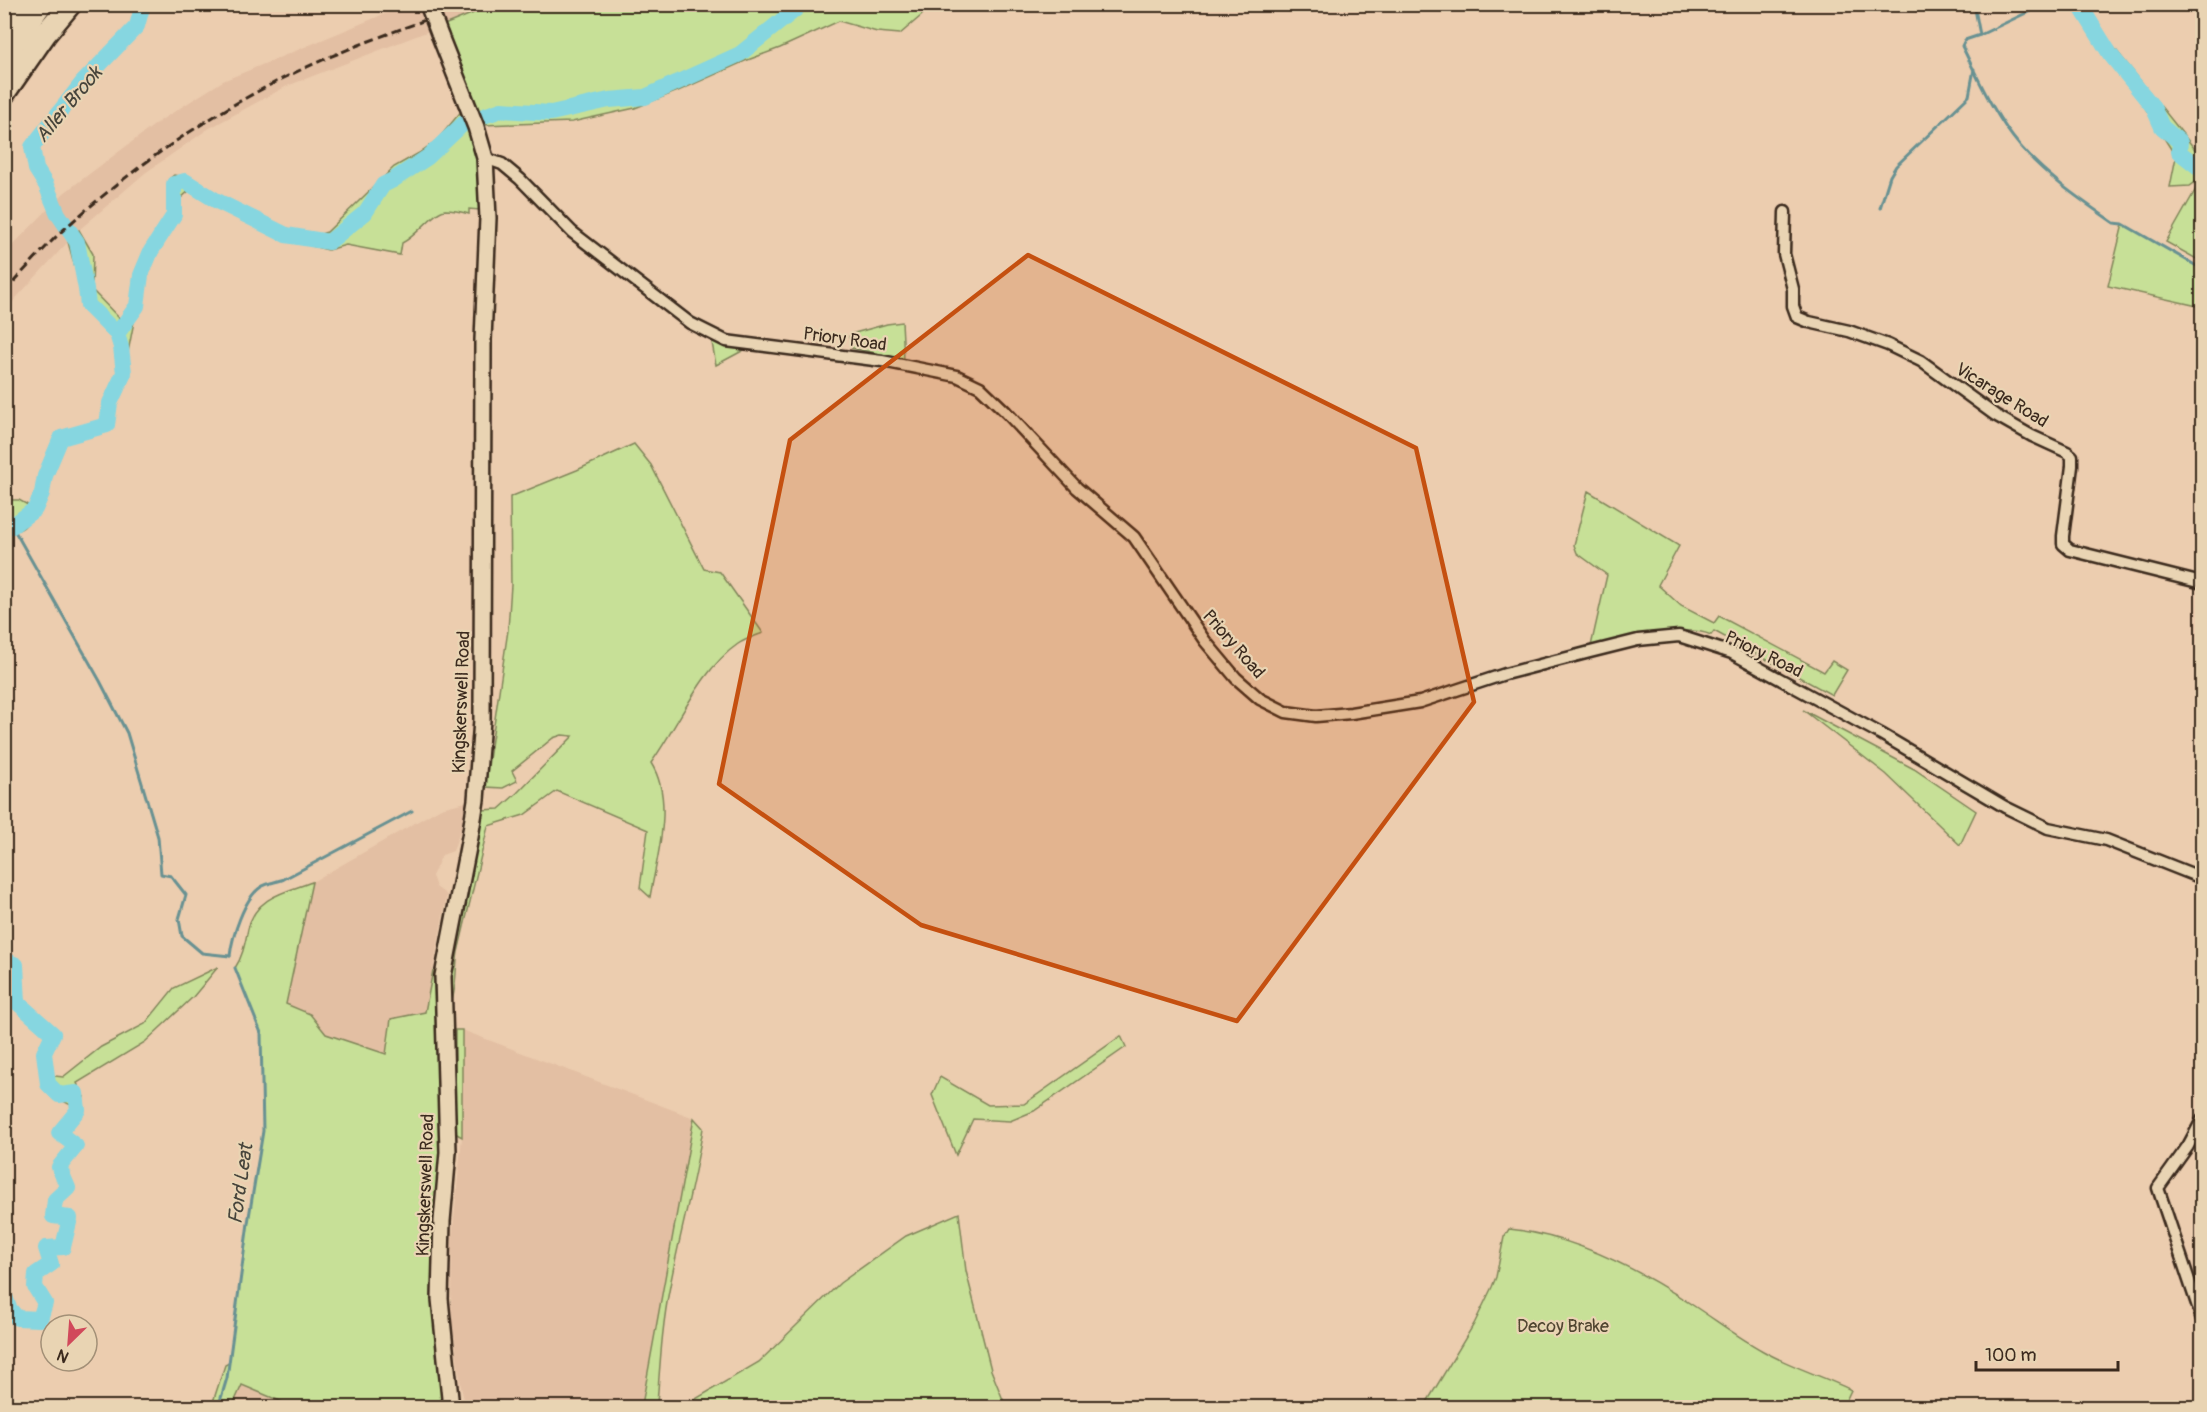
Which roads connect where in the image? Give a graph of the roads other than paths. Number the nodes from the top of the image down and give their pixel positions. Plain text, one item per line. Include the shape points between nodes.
1 (17, 4) edge
2 (41, 4) edge
3 (70, 4) edge
4 (428, 4) edge
5 (4, 23) edge
6 (4, 58) edge
7 (4, 93) edge
8 (485, 158) junction
9 (1785, 212) dead end
10 (2202, 583) edge
11 (2202, 878) edge
12 (2202, 1120) edge
13 (2202, 1319) edge
14 (451, 1407) edge

1 - 5 highway
2 - 6 highway
3 - 7 highway
4 - 8 street, Kingskerswell Road, bridge
8 - 11 street, Priory Road via 502,164 572,232 690,323 726,341 882,361 957,376 980,387 1077,488 1134,537 1205,641 1236,678 1260,699 1286,712 1316,716 1420,702 1505,674 1610,647 1679,636 1732,653 2048,828 2106,840
8 - 14 street, Kingskerswell Road via 488,218 483,340 482,720 476,800 443,976 448,1152 441,1221 440,1299
9 - 10 street, Vicarage Road via 1784,254 1797,317 1849,331 1921,361 1995,415 2072,456 2063,536 2063,544 2070,550
12 - 13 street via 2158,1188

